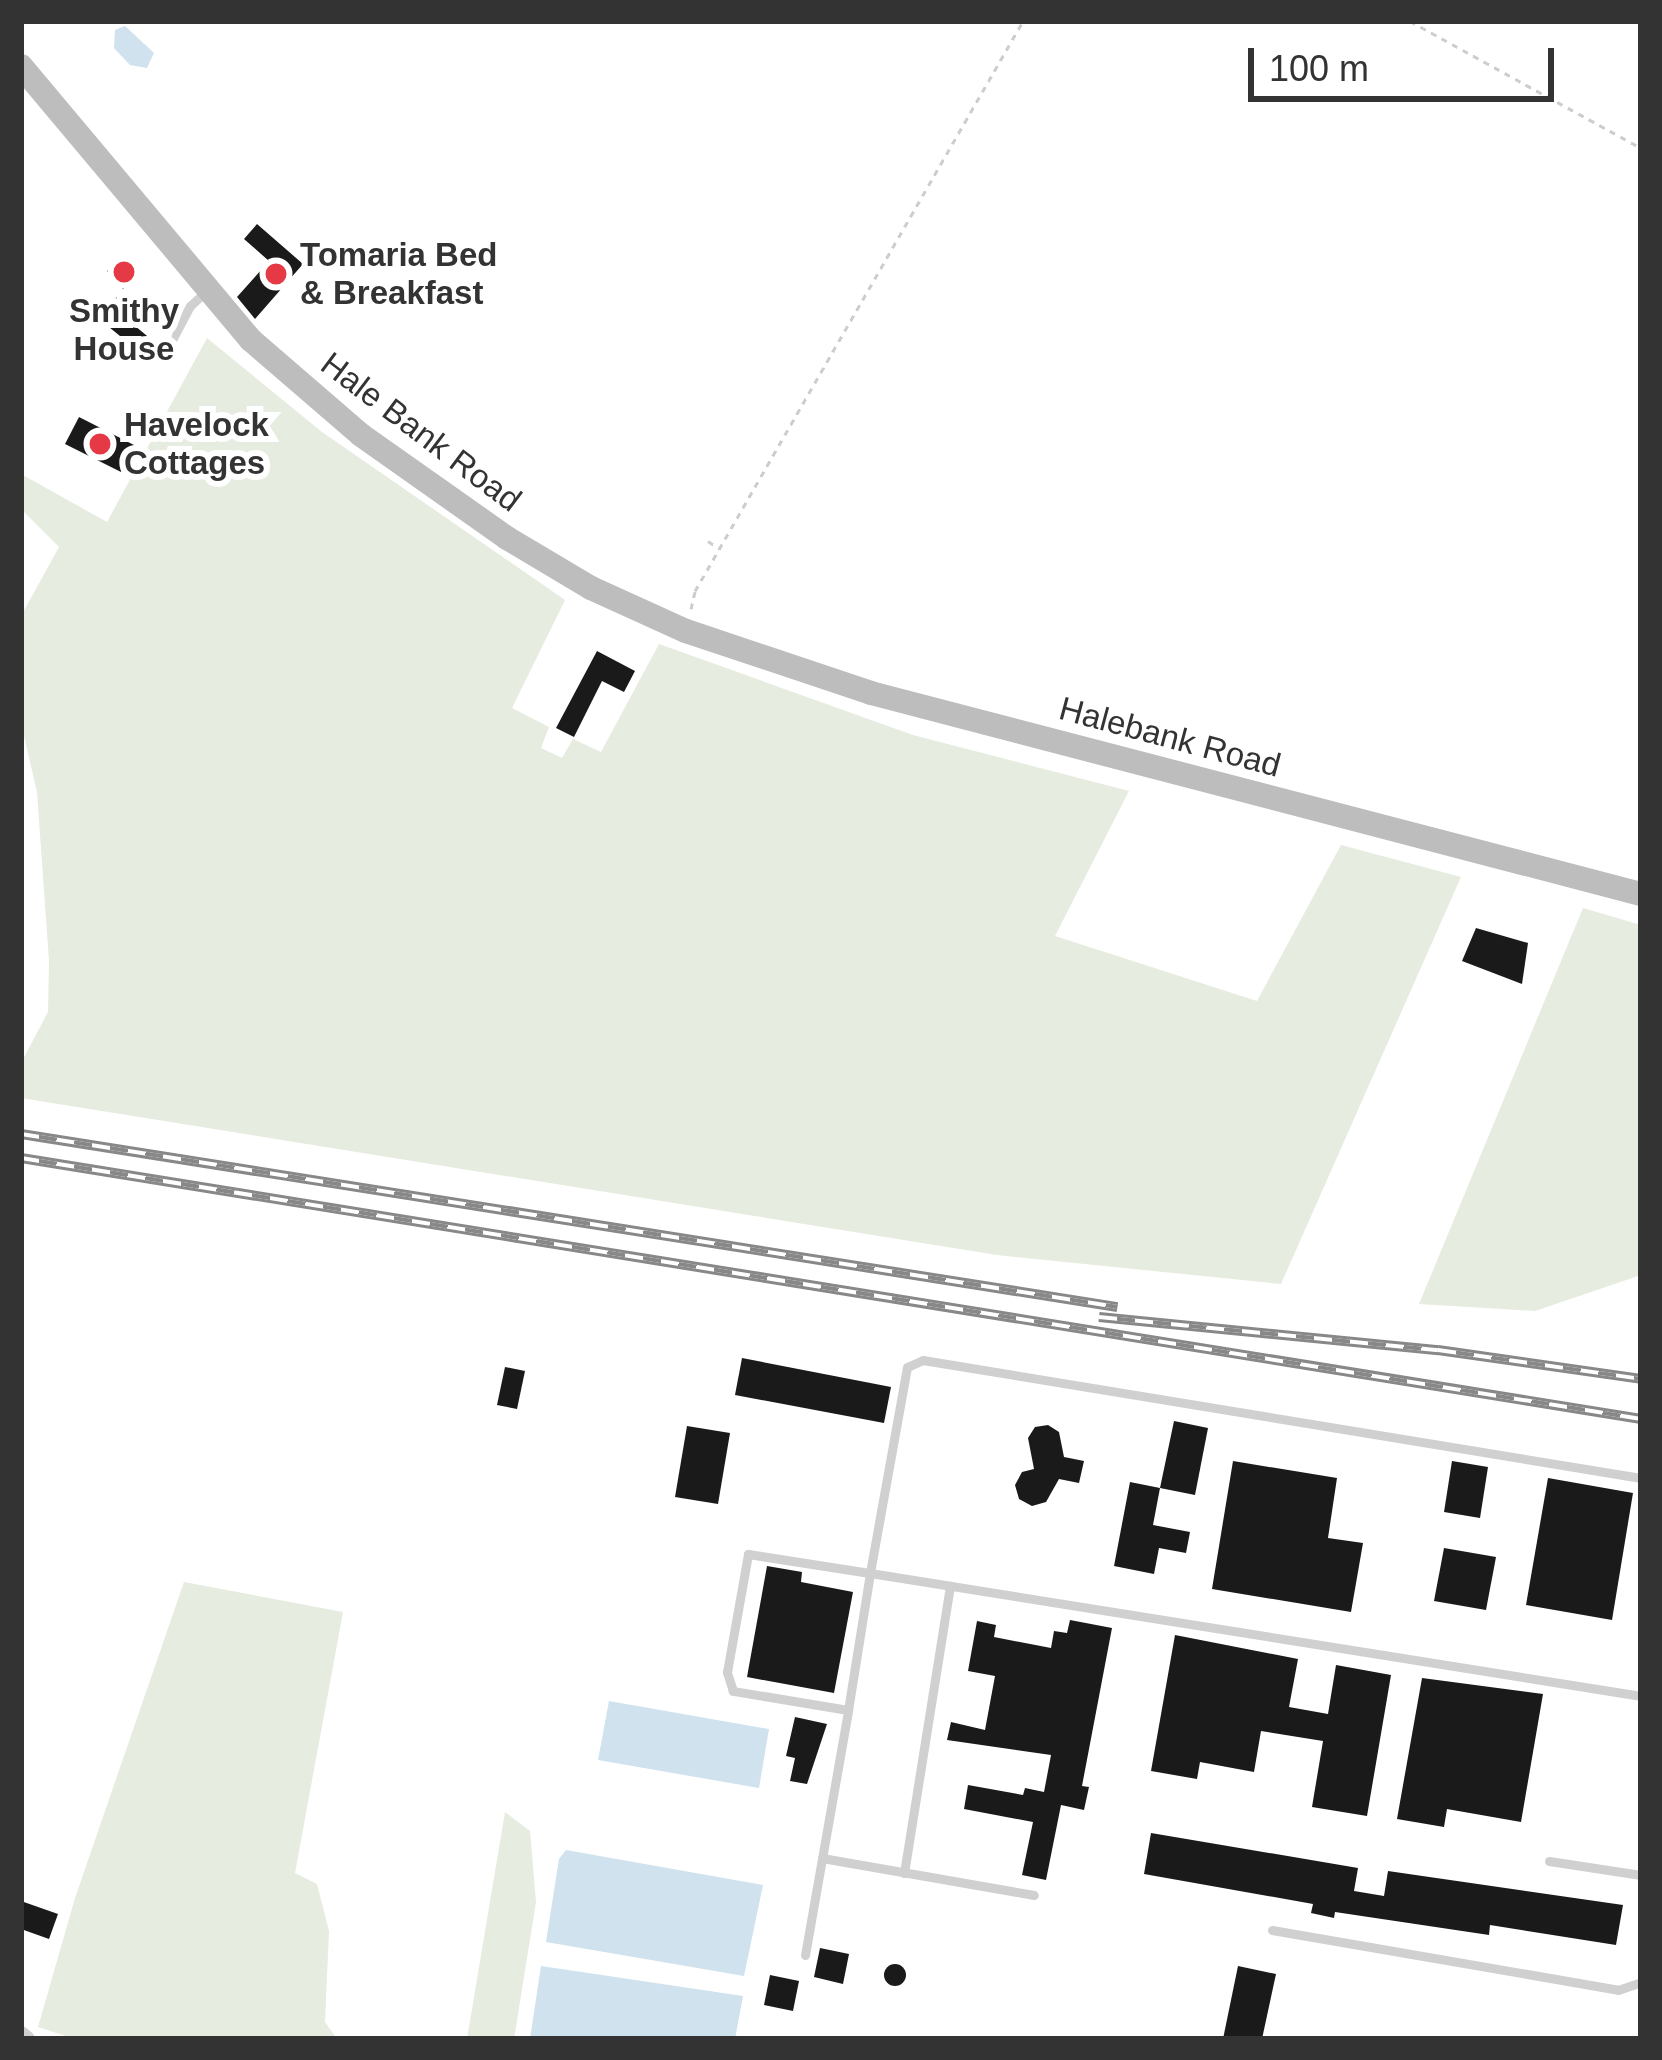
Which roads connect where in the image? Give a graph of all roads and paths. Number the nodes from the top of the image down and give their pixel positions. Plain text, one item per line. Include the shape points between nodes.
1 (1023, 21) edge
2 (1410, 21) edge
3 (21, 66) edge
4 (1641, 148) edge
5 (206, 291) junction
6 (162, 359) dead end
7 (708, 541) dead end
8 (720, 549) junction
9 (686, 632) junction
10 (1641, 894) edge
11 (1641, 1478) edge
12 (870, 1573) junction
13 (950, 1586) junction
14 (1641, 1696) edge
15 (848, 1710) junction
16 (822, 1858) junction
17 (1549, 1861) dead end
18 (904, 1873) junction
19 (1641, 1875) edge
20 (1034, 1895) dead end
21 (1272, 1930) dead end
22 (805, 1954) dead end
23 (1641, 1982) edge

1 - 8 path
2 - 4 path
3 - 5 street, Hale Bank Road
5 - 6 lane
5 - 9 street, Hale Bank Road via 361,436 507,538
7 - 8 path
8 - 9 path via 695,591
9 - 10 street, Halebank Road via 871,693
11 - 12 lane via 923,1360 908,1367
12 - 13 lane
12 - 15 lane
12 - 15 lane via 748,1554 727,1672 733,1690
13 - 14 lane
13 - 18 lane
15 - 16 lane
16 - 18 lane
16 - 22 lane
17 - 19 lane
18 - 20 lane
21 - 23 lane via 1618,1990

